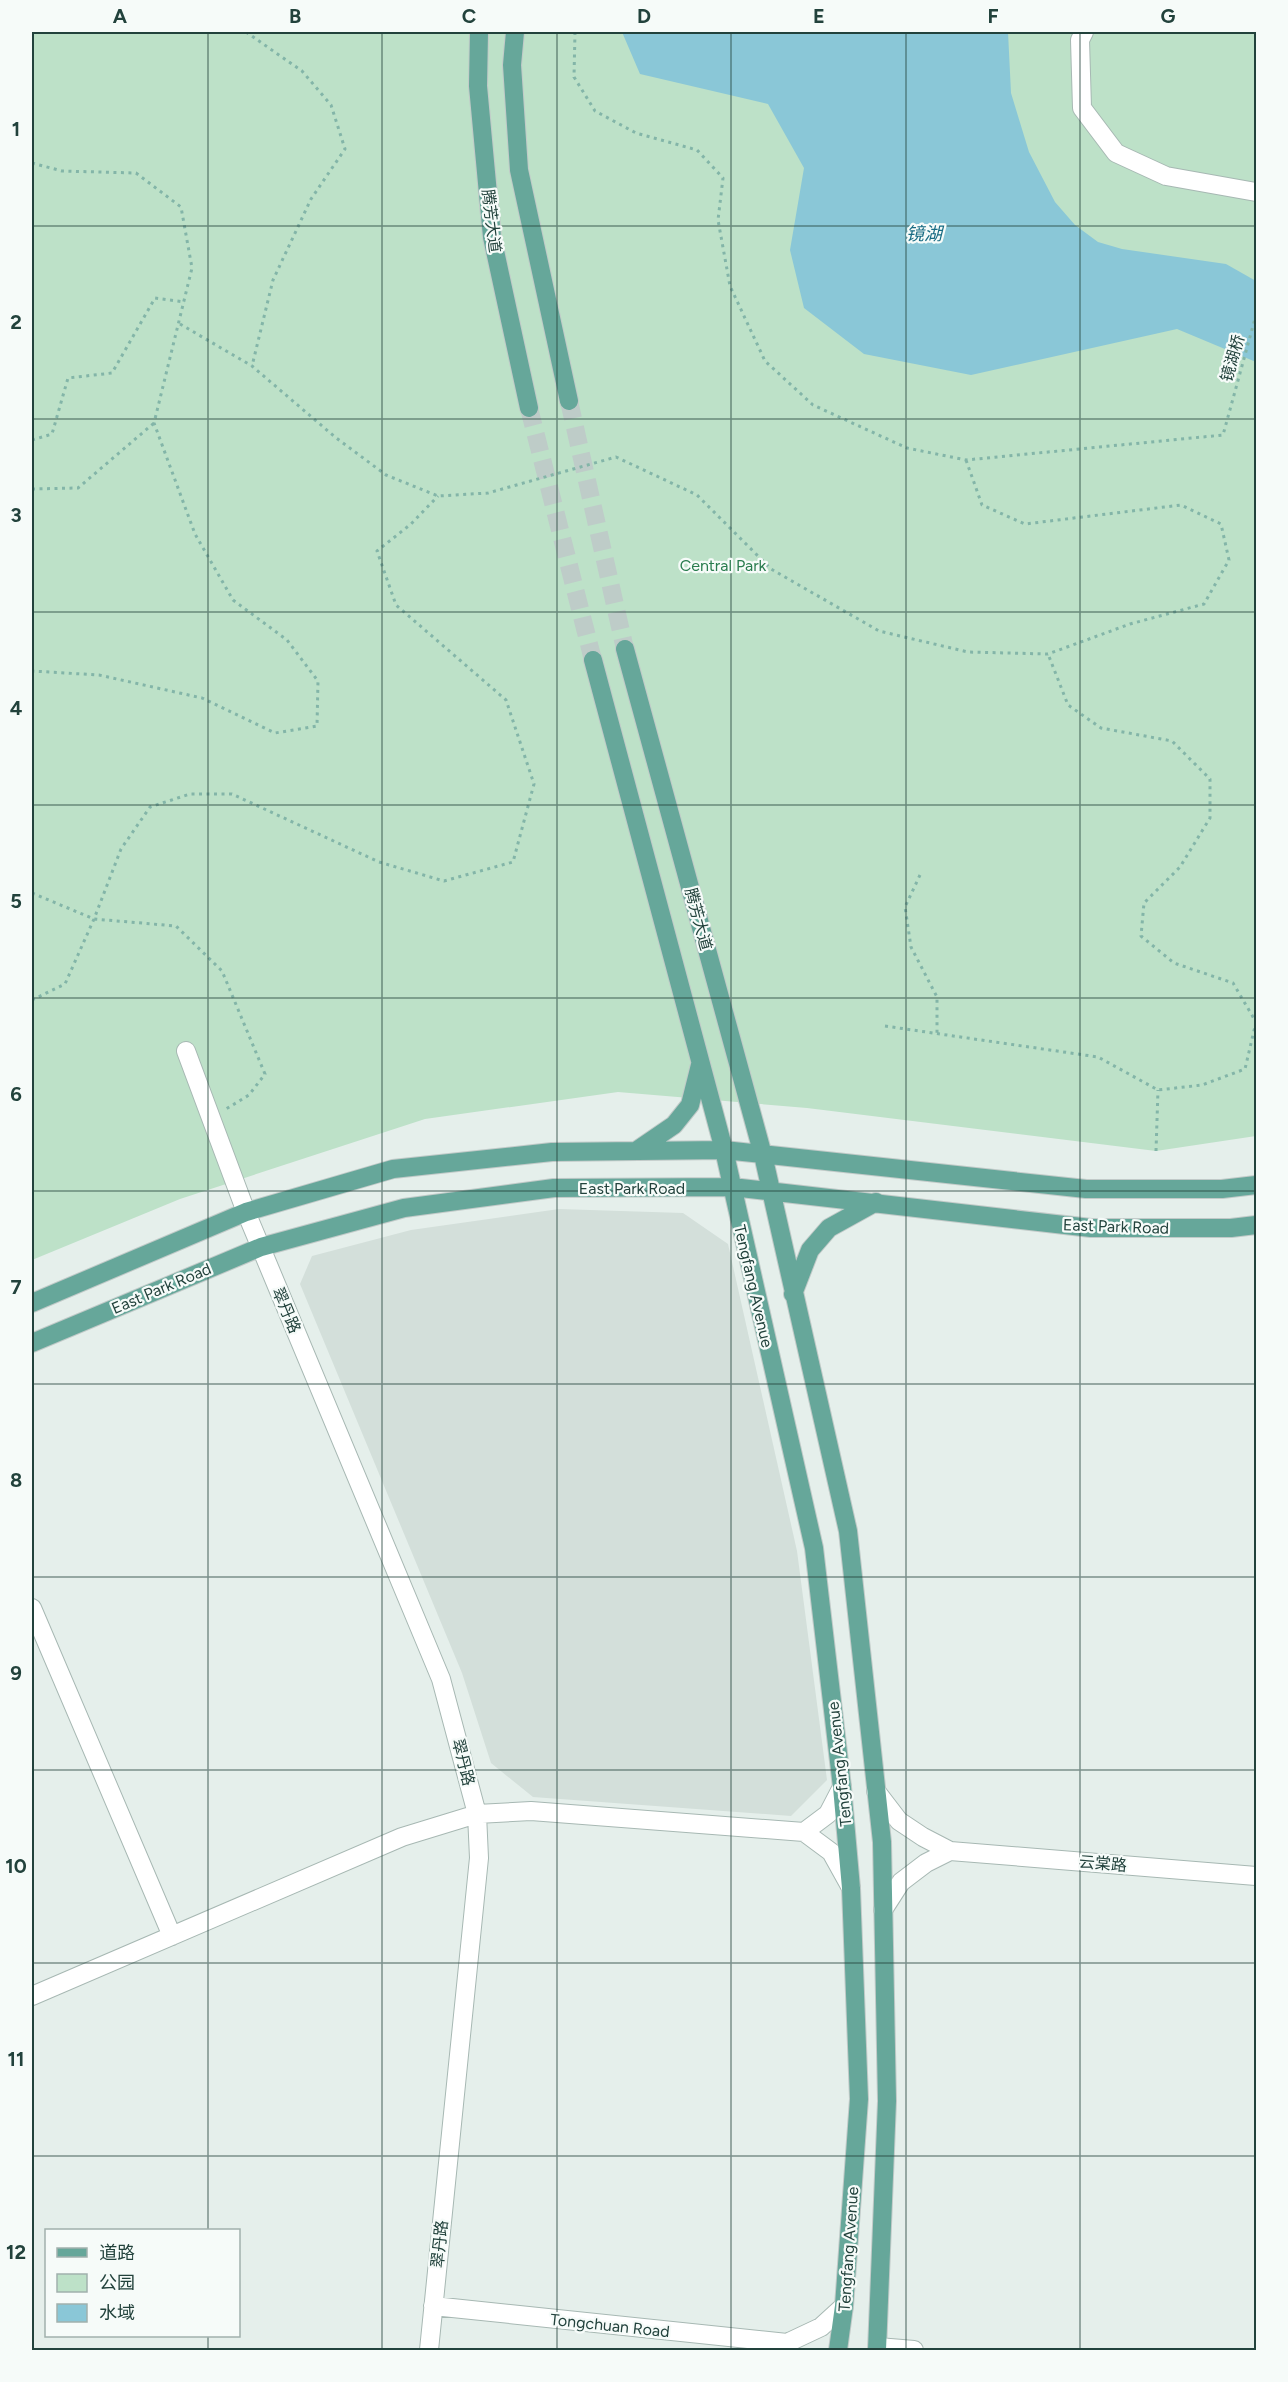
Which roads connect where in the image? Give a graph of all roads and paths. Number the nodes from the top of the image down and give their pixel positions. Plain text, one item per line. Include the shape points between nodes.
1 (246, 32) edge
2 (478, 32) edge
3 (515, 32) edge
4 (575, 32) edge
5 (1084, 32) edge
6 (32, 163) edge
7 (1257, 192) edge
8 (185, 302) junction
9 (1257, 315) edge
10 (180, 324) junction
11 (252, 366) junction
12 (569, 401) tunnel mouth
13 (529, 408) tunnel mouth
14 (154, 423) junction
15 (32, 440) edge
16 (966, 460) junction
17 (32, 489) edge
18 (438, 496) junction
19 (625, 649) tunnel mouth
20 (1048, 654) junction
21 (593, 660) tunnel mouth
22 (32, 671) edge
23 (920, 875) dead end
24 (32, 893) edge
25 (94, 919) junction
26 (32, 1000) edge
27 (885, 1026) dead end
28 (937, 1034) junction
29 (186, 1051) dead end
30 (701, 1063) junction
31 (1158, 1090) junction
32 (225, 1109) dead end
33 (724, 1150) junction
34 (636, 1151) junction
35 (1156, 1151) dead end
36 (763, 1155) junction
37 (1257, 1185) edge
38 (732, 1187) junction
39 (770, 1190) junction
40 (876, 1202) junction
41 (246, 1212) junction
42 (1257, 1226) edge
43 (261, 1247) junction
44 (793, 1294) junction
45 (32, 1303) edge
46 (32, 1343) edge
47 (32, 1608) edge
48 (842, 1787) junction
49 (876, 1791) junction
50 (477, 1814) junction
51 (804, 1832) junction
52 (950, 1851) junction
53 (1257, 1876) edge
54 (851, 1888) junction
55 (883, 1910) junction
56 (171, 1936) junction
57 (32, 1996) edge
58 (433, 2306) junction
59 (844, 2306) junction
60 (791, 2347) edge
61 (878, 2349) edge
62 (429, 2350) edge
63 (838, 2350) edge
64 (914, 2350) edge

1 - 11 path via 302,70 331,105 345,149 310,199 273,280
2 - 13 main road, 腾芳大道 via 478,86 492,237
3 - 12 main road via 512,65 519,170
4 - 16 path via 573,77 595,111 636,133 697,150 723,178 718,220 730,286 765,361 813,405 907,448
5 - 7 street via 1080,40 1082,108 1116,153 1166,176
6 - 8 path via 62,171 136,173 181,207 192,268
8 - 10 path
8 - 15 path via 155,298 112,373 68,378 52,434
9 - 16 path, 镜湖桥 via 1223,435
10 - 11 path
10 - 14 path
11 - 18 path via 386,476
14 - 17 path via 78,488
14 - 22 path via 195,534 233,600 287,640 318,681 317,726 275,733 202,698 99,675
16 - 20 path via 982,505 1025,524 1181,505 1221,524 1229,560 1204,604 1130,624
18 - 20 path via 488,493 616,457 698,495 771,568 879,631 968,652
18 - 25 path via 378,551 396,605 506,700 534,784 513,862 444,881 379,862 232,794 190,794 150,807 121,849
19 - 36 main road, 腾芳大道
20 - 31 path via 1068,705 1101,728 1172,741 1210,779 1210,818 1180,867 1144,903 1141,936 1174,963 1233,983 1256,1022 1245,1069 1202,1085
21 - 30 main road
23 - 28 path via 905,907 911,947 938,997
24 - 25 path
25 - 26 path via 65,984
25 - 32 path via 176,926 222,970 265,1074 249,1095
27 - 28 path
28 - 31 path via 1098,1057
29 - 41 street, 翠丹路
30 - 33 main road
30 - 34 main road via 690,1105 674,1125
31 - 35 path
33 - 34 main road
33 - 36 main road
33 - 38 main road
34 - 41 main road via 552,1152 393,1169
36 - 37 main road via 1086,1190
36 - 39 main road, 腾芳大道
38 - 39 main road, East Park Road
38 - 43 main road, East Park Road via 554,1188 404,1208
38 - 48 main road, Tengfang Avenue via 814,1548
39 - 40 main road, East Park Road
39 - 44 main road, Tengfang Avenue
40 - 42 main road, East Park Road via 1091,1228
40 - 44 main road via 829,1228 810,1250
41 - 43 street, 翠丹路
41 - 45 main road
43 - 46 main road, East Park Road
43 - 50 street, 翠丹路 via 441,1679
44 - 49 main road, Tengfang Avenue via 848,1531
47 - 56 street
48 - 51 street via 828,1814
48 - 54 main road, Tengfang Avenue
49 - 52 street via 899,1821
49 - 55 main road, Tengfang Avenue
50 - 51 street via 531,1811
50 - 56 street via 402,1837
50 - 58 street, 翠丹路 via 479,1858
51 - 54 street via 831,1852
52 - 53 street, 云棠路
52 - 55 street via 901,1882
54 - 59 main road, Tengfang Avenue via 859,2099
55 - 61 main road, Tengfang Avenue via 887,2101
56 - 57 street
58 - 60 street, Tongchuan Road
58 - 62 street, 翠丹路
59 - 60 street
59 - 63 main road, Tengfang Avenue
61 - 64 street

